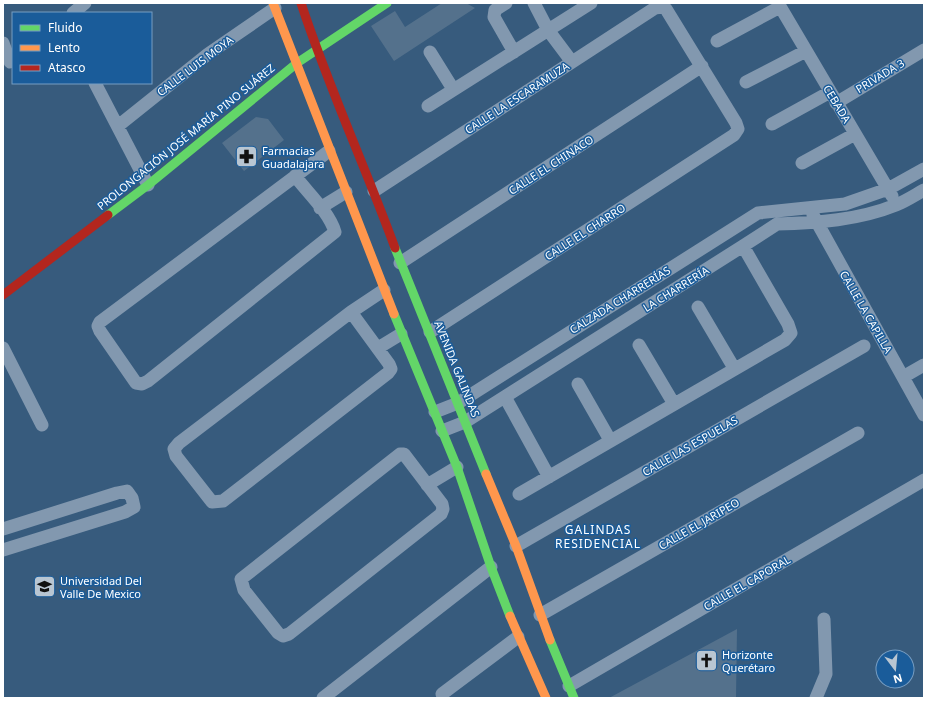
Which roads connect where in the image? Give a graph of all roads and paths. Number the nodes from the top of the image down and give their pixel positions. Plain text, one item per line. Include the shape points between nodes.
1 (85, 3) edge
2 (301, 3) edge
3 (387, 3) edge
4 (506, 3) edge
5 (534, 3) edge
6 (591, 3) edge
7 (274, 5) edge
8 (779, 5) edge
9 (74, 12) edge
10 (548, 30) junction
11 (717, 41) dead end
12 (3, 43) edge
13 (316, 49) junction
14 (924, 50) edge
15 (806, 51) junction
16 (430, 52) dead end
17 (514, 52) junction
18 (572, 62) junction
19 (9, 63) edge
20 (297, 63) junction
21 (702, 66) junction
22 (746, 82) dead end
23 (96, 84) edge
24 (453, 89) junction
25 (833, 98) junction
26 (428, 106) dead end
27 (772, 124) dead end
28 (118, 126) junction
29 (855, 134) junction
30 (329, 150) junction
31 (802, 163) dead end
32 (924, 169) edge
33 (295, 176) junction
34 (148, 184) junction
35 (888, 189) junction
36 (924, 190) edge
37 (374, 191) junction
38 (346, 192) junction
39 (896, 205) junction
40 (320, 208) junction
41 (811, 208) junction
42 (816, 223) junction
43 (743, 246) junction
44 (400, 263) junction
45 (384, 290) junction
46 (3, 294) edge
47 (698, 307) dead end
48 (352, 312) junction
49 (430, 332) junction
50 (402, 334) junction
51 (639, 345) dead end
52 (864, 346) dead end
53 (3, 348) edge
54 (378, 348) junction
55 (924, 365) edge
56 (734, 368) junction
57 (903, 377) junction
58 (578, 384) dead end
59 (506, 397) junction
60 (458, 403) junction
61 (674, 404) junction
62 (435, 412) junction
63 (924, 415) edge
64 (465, 422) junction
65 (42, 425) dead end
66 (442, 431) junction
67 (858, 433) dead end
68 (610, 440) junction
69 (457, 467) junction
70 (549, 477) junction
71 (924, 480) edge
72 (427, 484) junction
73 (519, 494) dead end
74 (33, 519) junction
75 (3, 529) edge
76 (39, 538) junction
77 (516, 546) junction
78 (3, 550) edge
79 (492, 567) junction
80 (540, 614) junction
81 (824, 619) dead end
82 (518, 637) junction
83 (571, 692) edge
84 (442, 694) dead end
85 (323, 698) edge
86 (546, 698) edge
87 (816, 698) edge

1 - 9 street
2 - 13 street, AVENIDA GALINDAS
3 - 13 street, PROLONGACIÓN JOSÉ MARÍA PINO SUÁREZ
4 - 17 street via 495,10 494,17
5 - 10 street
6 - 10 street
7 - 20 street
7 - 28 street, CALLE LUIS MOYA
8 - 11 street
8 - 15 street, CEBADA
10 - 17 street
10 - 18 street
12 - 19 street
13 - 20 street, PROLONGACIÓN JOSÉ MARÍA PINO SUÁREZ
13 - 37 street, AVENIDA GALINDAS
14 - 25 street, PRIVADA 3
15 - 22 street
15 - 25 street, CEBADA
16 - 24 street
17 - 24 street
18 - 21 street, CALLE LA ESCARAMUZA via 661,6 666,9
18 - 37 street, CALLE LA ESCARAMUZA
20 - 30 street
20 - 34 street, PROLONGACIÓN JOSÉ MARÍA PINO SUÁREZ
21 - 44 street, CALLE EL CHINACO
21 - 49 street, CALLE EL CHARRO via 738,129 734,135
23 - 28 street
24 - 26 street
25 - 27 street, PRIVADA 3
25 - 29 street, CEBADA
28 - 34 street
29 - 31 street
29 - 35 street, CEBADA
30 - 33 street
30 - 38 street
32 - 35 street
33 - 40 street
33 - 40 street via 100,322 100,331 136,383 148,381 331,237 335,232 333,226
34 - 46 street, PROLONGACIÓN JOSÉ MARÍA PINO SUÁREZ
35 - 39 street, CEBADA
35 - 41 street, CALZADA CHARRERÍAS via 845,204
36 - 39 street, LA CHARRERÍA
37 - 44 street, AVENIDA GALINDAS
38 - 40 street
38 - 45 street
39 - 42 street, LA CHARRERÍA via 866,214
41 - 42 street, CALLE LA CAPILLA
41 - 60 street, CALZADA CHARRERÍAS via 758,213
42 - 43 street, LA CHARRERÍA via 777,224
42 - 57 street, CALLE LA CAPILLA
43 - 56 street via 791,333 785,340
43 - 59 street, LA CHARRERÍA
44 - 49 street, AVENIDA GALINDAS
45 - 48 street
45 - 50 street
47 - 56 street
48 - 54 street
48 - 54 street via 179,443 174,449 176,456 212,502 223,501 388,373 391,368
49 - 60 street, AVENIDA GALINDAS
50 - 54 street
50 - 62 street
51 - 61 street
52 - 77 street, CALLE LAS ESPUELAS
53 - 65 street
55 - 57 street
56 - 61 street
57 - 63 street, CALLE LA CAPILLA
58 - 68 street
59 - 64 street, LA CHARRERÍA
59 - 70 street
60 - 62 street, CALZADA CHARRERÍAS
60 - 64 street, AVENIDA GALINDAS
61 - 68 street
62 - 66 street
64 - 66 street, LA CHARRERÍA
64 - 77 street, AVENIDA GALINDAS
66 - 69 street
67 - 80 street, CALLE EL JARIPEO
68 - 70 street
69 - 72 street
69 - 79 street
70 - 73 street
71 - 83 street, CALLE EL CAPORAL
72 - 72 street via 404,454 400,454 242,579 244,590 278,633 282,636 289,634 441,514 442,504
74 - 75 street
74 - 76 street
74 - 76 street via 117,493 127,492 132,498 134,507 125,512
76 - 78 street
77 - 80 street, AVENIDA GALINDAS
79 - 82 street
79 - 85 street
80 - 83 street, AVENIDA GALINDAS
81 - 87 street via 826,674
82 - 84 street
82 - 86 street

